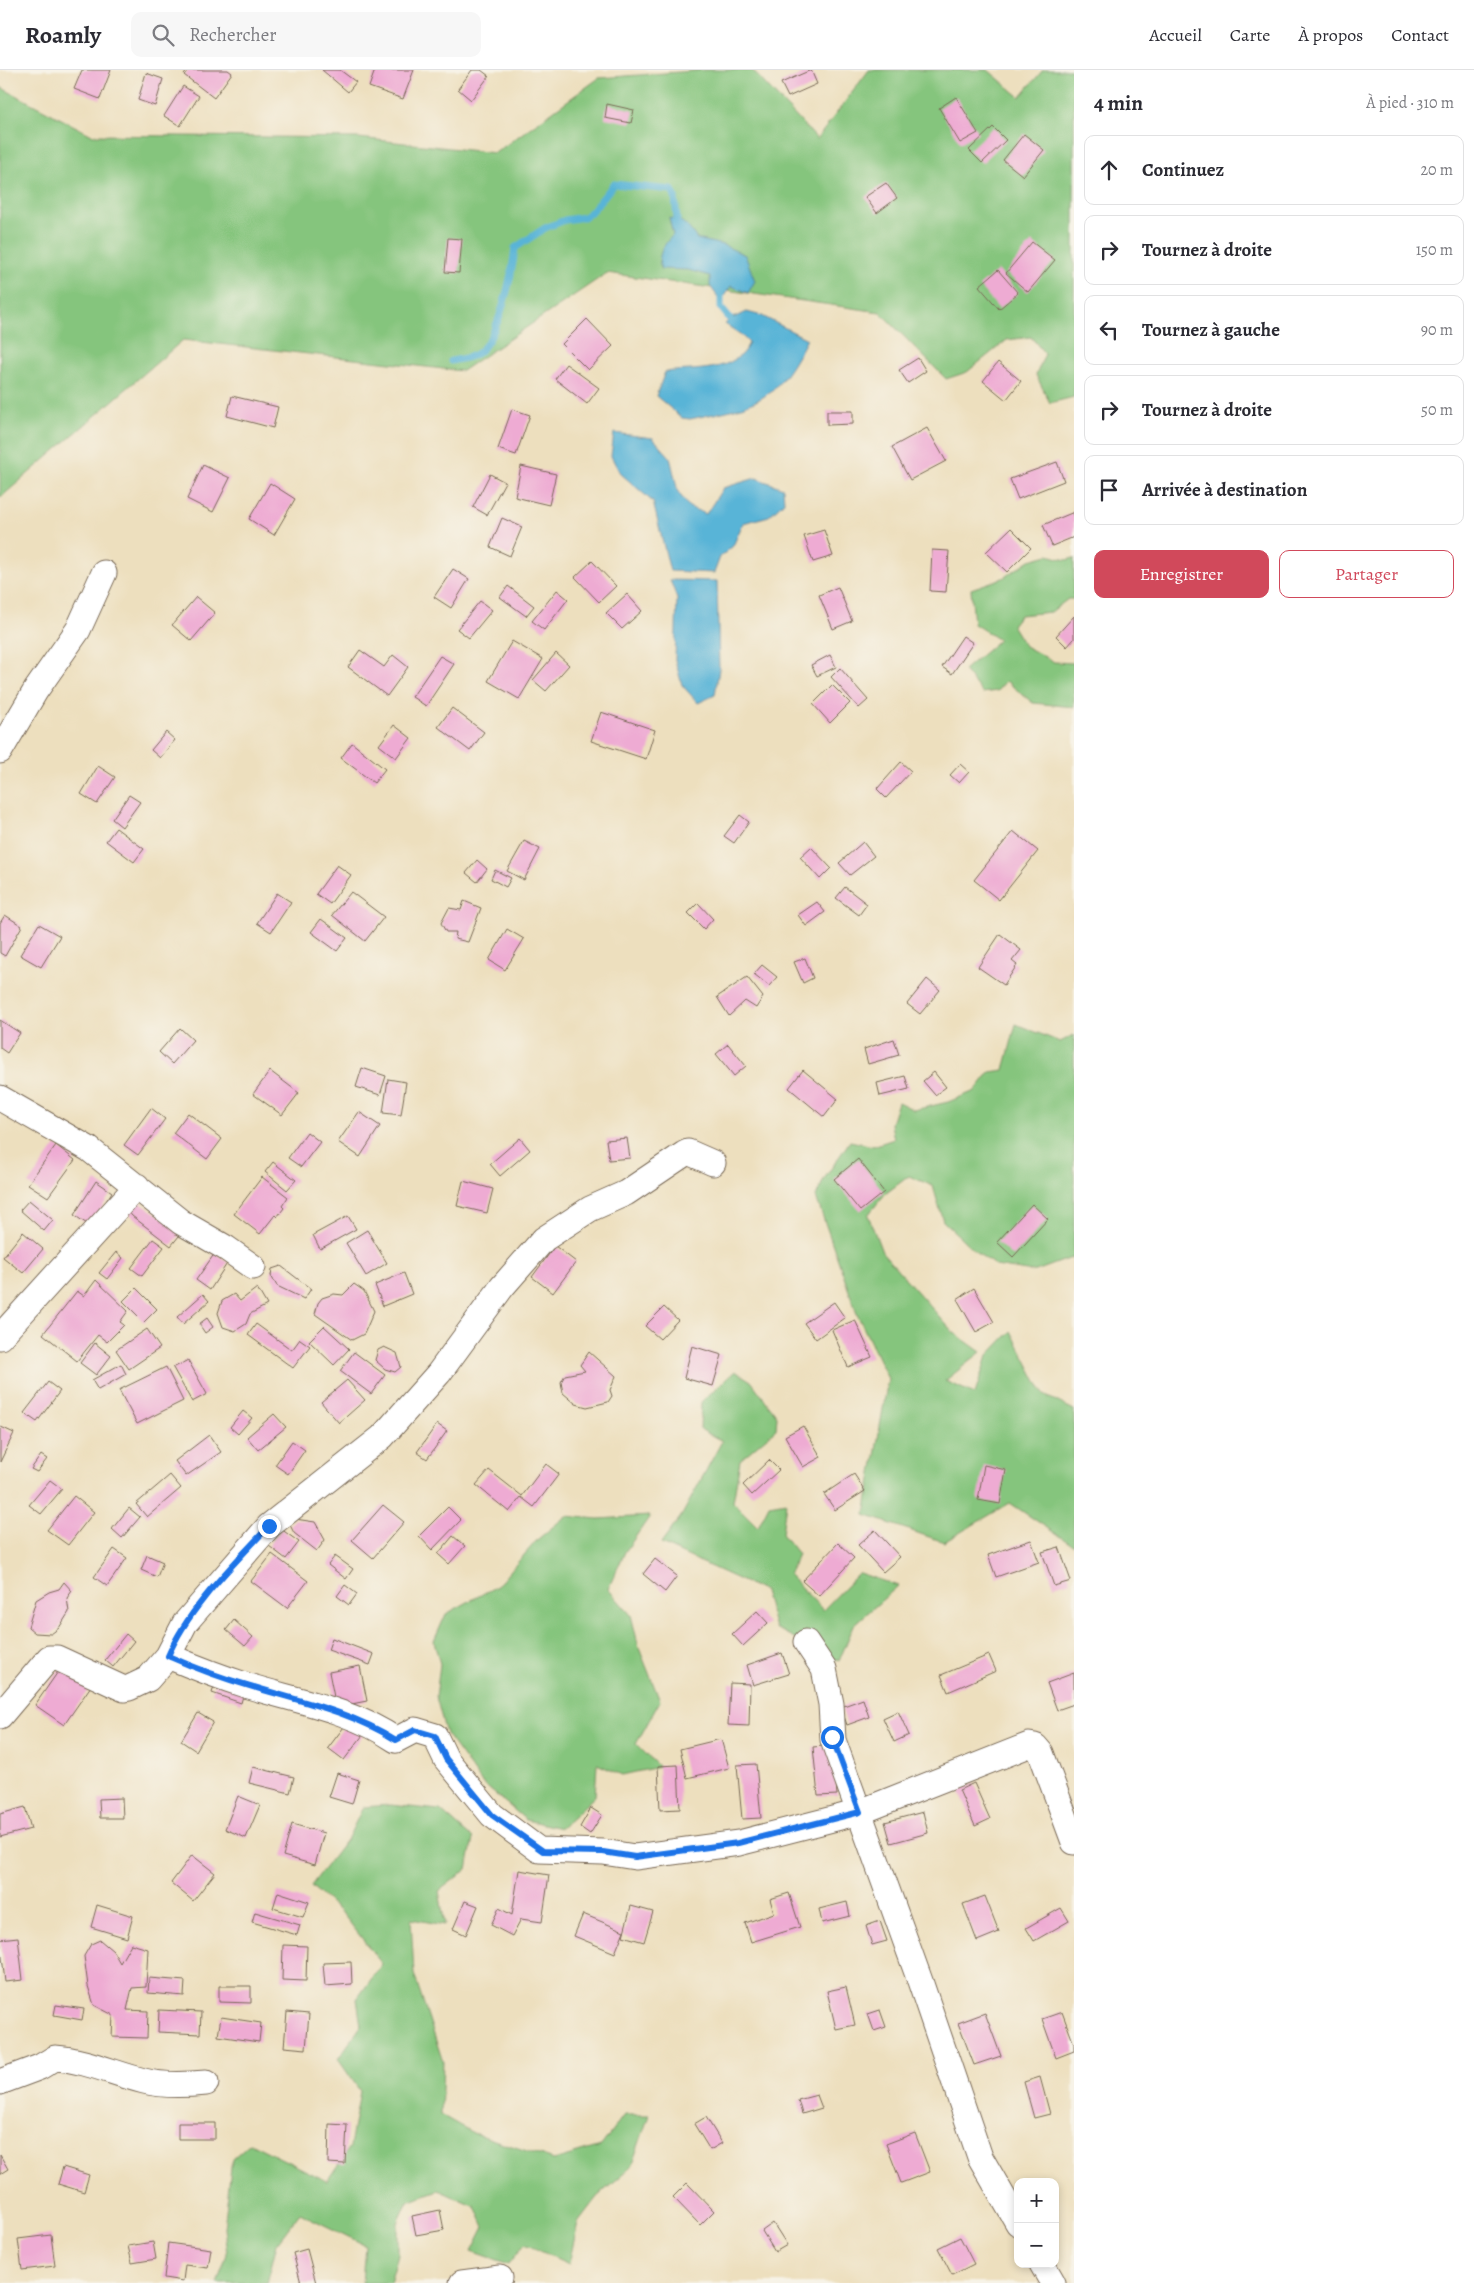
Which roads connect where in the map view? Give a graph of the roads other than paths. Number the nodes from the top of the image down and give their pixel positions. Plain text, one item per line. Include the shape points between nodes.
1 (104, 573) dead end
2 (0, 751) edge
3 (0, 1098) edge
4 (712, 1164) dead end
5 (138, 1186) junction
6 (253, 1267) dead end
7 (0, 1337) edge
8 (806, 1642) dead end
9 (168, 1656) junction
10 (0, 1716) edge
11 (860, 1812) junction
12 (1074, 1842) edge
13 (0, 2082) edge
14 (206, 2083) dead end
15 (1017, 2223) edge
16 (1044, 2268) edge
17 (500, 2278) dead end
18 (462, 2283) edge
19 (1053, 2283) edge

1 - 2 street via 78,630 36,690
3 - 5 street via 89,1149
4 - 9 street via 688,1152 626,1193 590,1209 550,1233 502,1287 440,1373 382,1437 269,1526 186,1623
5 - 6 street via 181,1222
5 - 7 street
8 - 11 street via 824,1669 831,1704 833,1740
9 - 10 street via 148,1679 124,1689 57,1658 49,1658
9 - 11 street via 203,1671 359,1720 396,1740 415,1730 435,1736 446,1759 492,1815 539,1850 603,1852 635,1857 738,1843
11 - 12 street via 1030,1745 1041,1752
11 - 15 street via 980,2157
13 - 14 street via 40,2068 55,2058 146,2082
16 - 19 street
17 - 18 street

